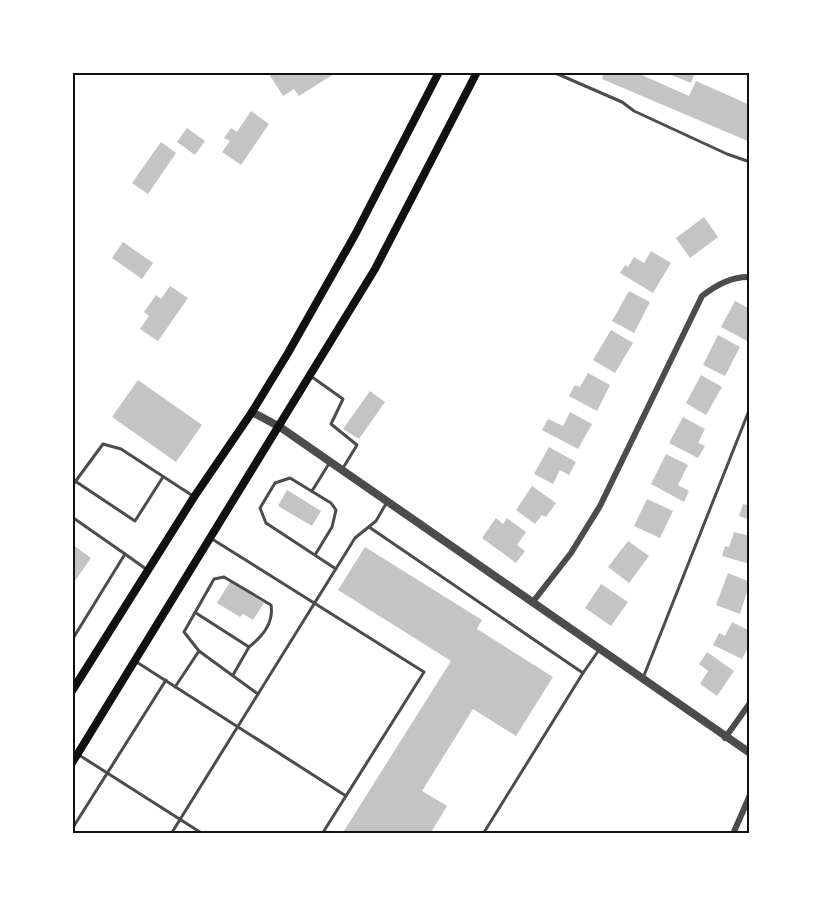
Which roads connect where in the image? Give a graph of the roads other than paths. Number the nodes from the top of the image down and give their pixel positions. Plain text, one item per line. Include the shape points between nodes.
1 (439, 72) edge
2 (477, 72) edge
3 (553, 72) edge
4 (750, 162) edge
5 (750, 277) edge
6 (311, 376) junction
7 (750, 408) edge
8 (252, 412) junction
9 (280, 427) junction
10 (330, 462) junction
11 (342, 470) junction
12 (163, 477) junction
13 (75, 481) junction
14 (72, 486) edge
15 (312, 491) junction
16 (194, 497) junction
17 (387, 502) junction
18 (72, 517) edge
19 (369, 527) junction
20 (210, 538) junction
21 (125, 554) junction
22 (315, 555) junction
23 (336, 568) junction
24 (147, 569) junction
25 (315, 603) junction
26 (532, 603) junction
27 (196, 614) junction
28 (72, 640) edge
29 (249, 647) junction
30 (599, 650) junction
31 (199, 651) junction
32 (135, 661) junction
33 (583, 673) junction
34 (233, 675) junction
35 (166, 680) junction
36 (642, 680) junction
37 (176, 687) junction
38 (72, 691) edge
39 (258, 695) junction
40 (750, 703) edge
41 (238, 727) junction
42 (725, 738) junction
43 (75, 753) edge
44 (750, 753) edge
45 (72, 763) edge
46 (106, 773) junction
47 (750, 795) edge
48 (346, 796) junction
49 (180, 819) junction
50 (72, 829) edge
51 (171, 834) edge
52 (204, 834) edge
53 (322, 834) edge
54 (483, 834) edge
55 (733, 834) edge

1 - 8 main road via 356,233
2 - 6 main road via 380,259
3 - 4 lane
5 - 26 street via 716,285 702,296 600,506 571,553
6 - 9 main road
6 - 11 lane via 344,399 331,424 357,445
7 - 36 lane
8 - 9 street
8 - 16 main road
9 - 10 street
9 - 20 main road
10 - 11 street
10 - 15 lane
11 - 17 street
12 - 13 lane via 121,449 103,444
12 - 13 lane via 135,521
12 - 16 lane
13 - 14 lane
15 - 22 lane via 336,510 332,527
15 - 22 lane via 290,478 275,483 260,508 266,523
16 - 24 main road
17 - 19 lane
17 - 26 street
18 - 21 lane
19 - 23 lane via 355,538
19 - 33 lane
20 - 25 lane
20 - 32 main road
21 - 24 lane
21 - 28 lane
22 - 23 lane
23 - 25 lane
24 - 38 main road
25 - 39 lane
25 - 48 lane via 424,672
26 - 30 street
27 - 29 lane
27 - 29 lane via 214,579 224,577 271,605 273,615 269,623
27 - 31 lane via 184,632
29 - 34 lane
30 - 33 lane
30 - 36 street
31 - 34 lane
31 - 37 lane
32 - 35 lane
32 - 43 main road
33 - 54 lane
34 - 39 lane
35 - 37 lane
35 - 46 lane
36 - 42 street
37 - 41 lane
39 - 41 lane
40 - 42 street
41 - 48 lane
41 - 49 lane
42 - 44 street
43 - 45 main road
43 - 46 lane
46 - 49 lane
46 - 50 lane
47 - 55 street
48 - 53 lane
49 - 51 lane
49 - 52 lane

